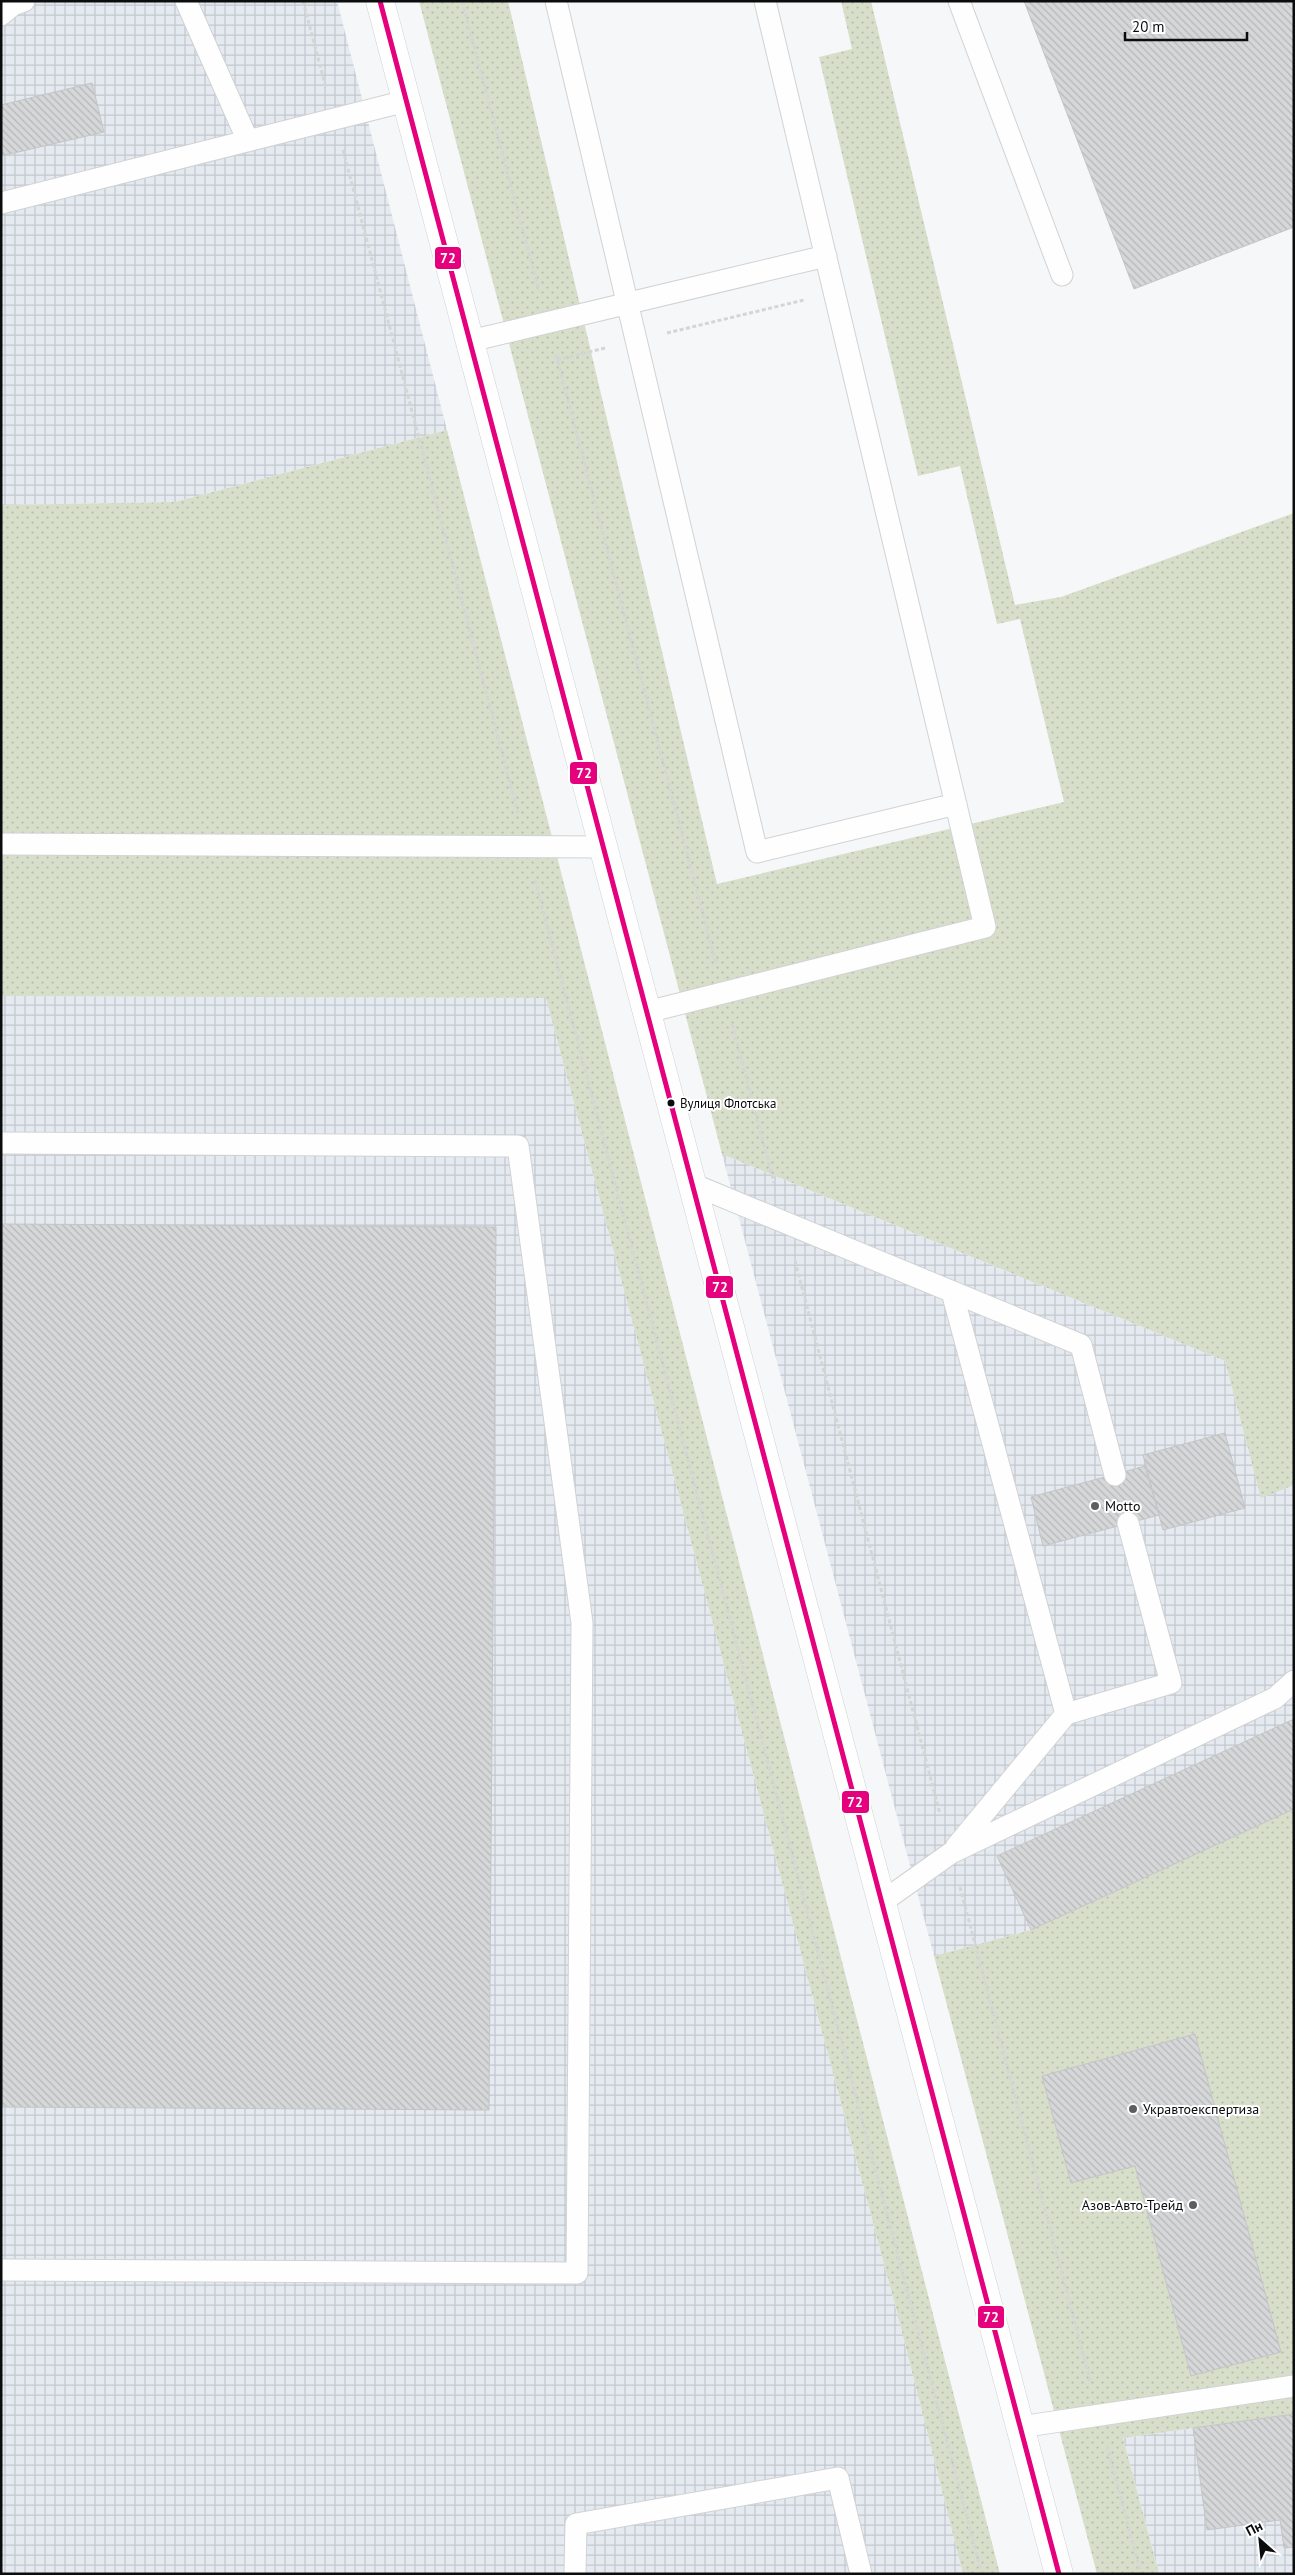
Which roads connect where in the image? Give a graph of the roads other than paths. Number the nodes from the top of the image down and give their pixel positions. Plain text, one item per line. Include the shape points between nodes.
1 (186, 1) edge
2 (380, 1) edge
3 (556, 1) edge
4 (765, 1) edge
5 (959, 1) edge
6 (406, 101) junction
7 (248, 141) junction
8 (1, 203) edge
9 (826, 256) junction
10 (1062, 275) dead end
11 (628, 303) junction
12 (470, 341) junction
13 (956, 804) junction
14 (1, 844) edge
15 (603, 847) junction
16 (647, 1012) junction
17 (1, 1143) edge
18 (692, 1184) junction
19 (952, 1292) junction
20 (1115, 1475) dead end
21 (1128, 1523) dead end
22 (1294, 1681) edge
23 (1066, 1714) junction
24 (951, 1853) junction
25 (882, 1902) junction
26 (1, 2270) edge
27 (1294, 2386) edge
28 (1020, 2427) junction
29 (575, 2574) edge
30 (861, 2574) edge
31 (1059, 2574) edge

1 - 7 lane
2 - 6 street
3 - 11 lane
4 - 9 lane
5 - 10 lane
6 - 7 lane
6 - 12 street
7 - 8 lane
9 - 11 lane
9 - 13 lane
11 - 12 lane
11 - 13 lane via 758,852
12 - 15 street
13 - 16 lane via 985,927
14 - 15 lane
15 - 16 street
16 - 18 street
17 - 26 lane via 518,1146 582,1623 577,2273
18 - 19 lane
18 - 25 street
19 - 20 lane via 1081,1345
19 - 23 lane
21 - 23 lane via 1171,1683
22 - 24 lane via 1275,1698
23 - 24 lane
24 - 25 lane
25 - 28 street
27 - 28 lane
28 - 31 street
29 - 30 lane via 576,2524 838,2478

